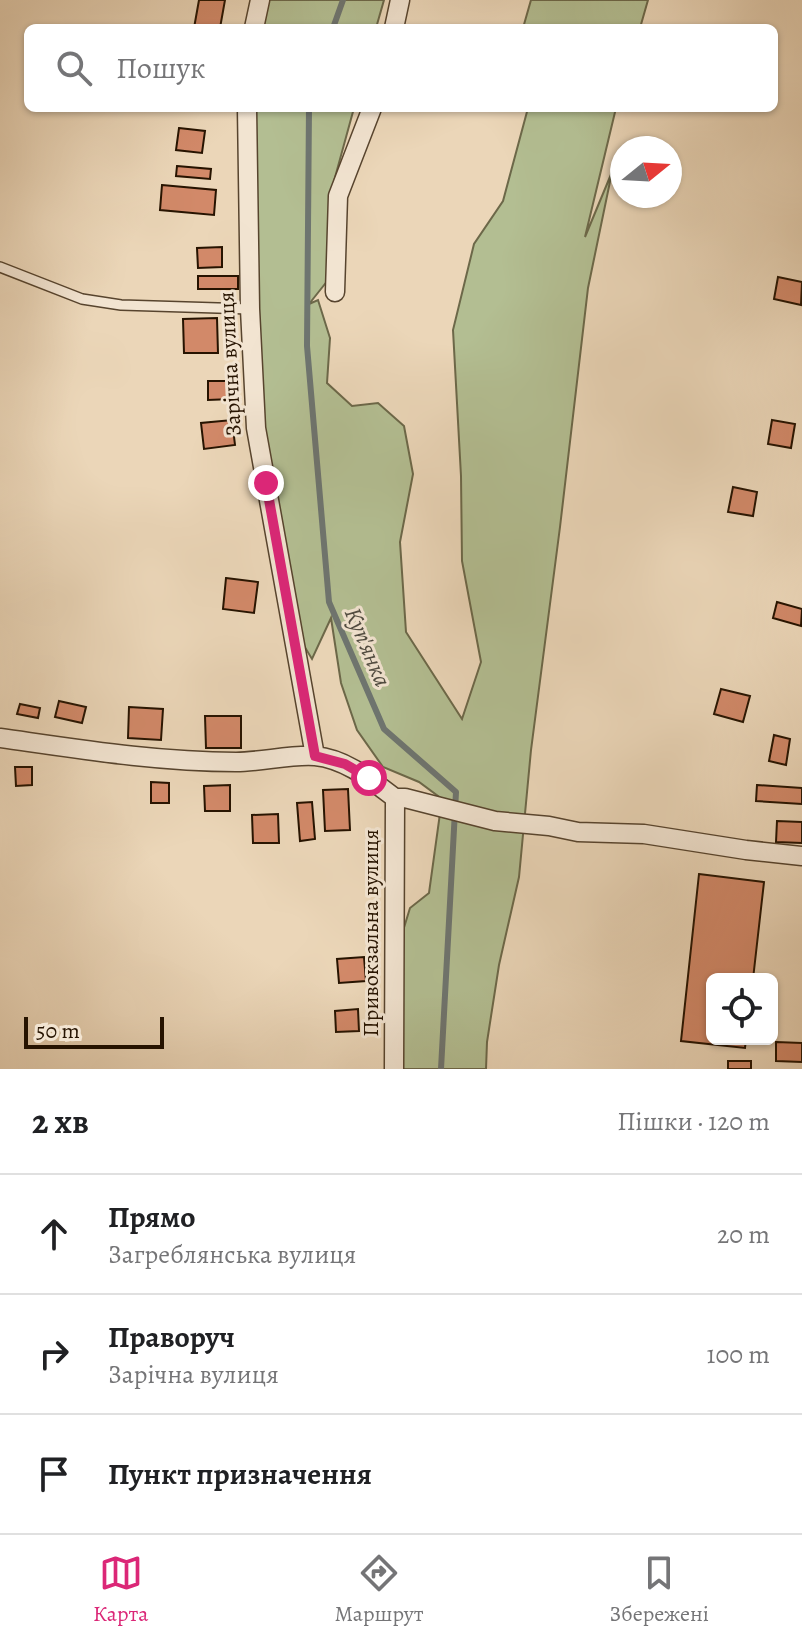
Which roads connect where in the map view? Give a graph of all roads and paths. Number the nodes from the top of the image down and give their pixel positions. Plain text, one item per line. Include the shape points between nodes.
1 (260, 0) edge
2 (400, 0) edge
3 (255, 24) edge
4 (395, 24) edge
5 (247, 112) edge
6 (370, 112) edge
7 (0, 267) edge
8 (335, 292) dead end
9 (250, 309) junction
10 (0, 738) edge
11 (315, 756) junction
12 (395, 798) junction
13 (802, 856) edge
14 (394, 1069) edge

1 - 3 street
2 - 4 street
5 - 9 street, Зарічна вулиця
6 - 8 street via 338,196
7 - 9 lane via 82,299
9 - 11 street, Зарічна вулиця via 256,428
10 - 11 street via 137,757 238,762
11 - 12 street via 345,764
12 - 13 street via 495,821
12 - 14 street, Привокзальна вулиця

